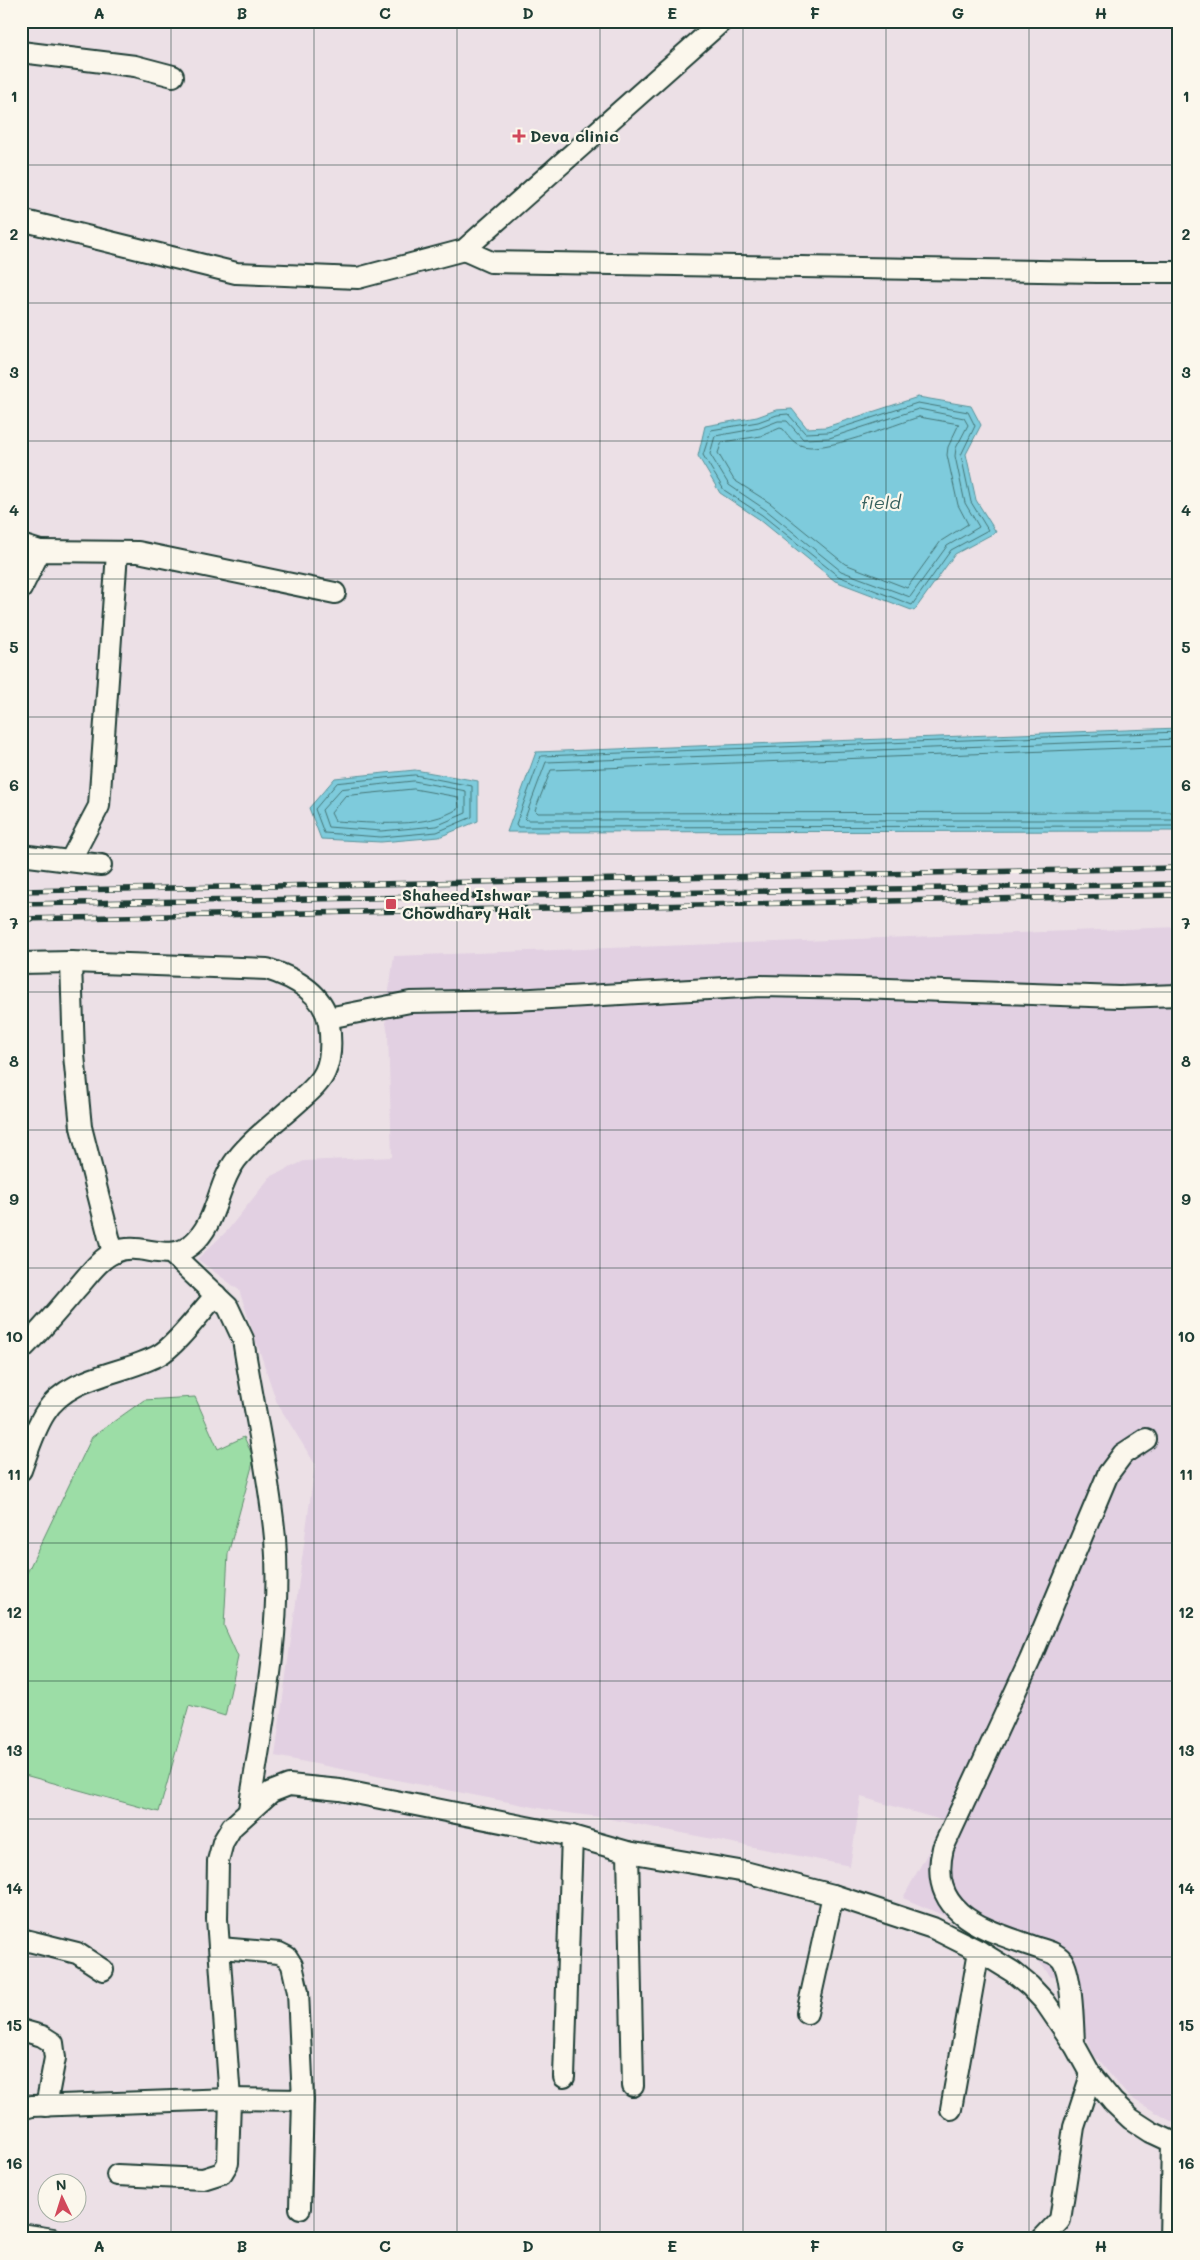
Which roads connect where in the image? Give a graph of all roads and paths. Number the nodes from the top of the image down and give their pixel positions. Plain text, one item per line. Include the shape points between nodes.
1 (722, 21) edge
2 (21, 52) edge
3 (173, 76) dead end
4 (21, 220) edge
5 (464, 250) junction
6 (1179, 272) edge
7 (30, 548) edge
8 (117, 553) junction
9 (21, 589) edge
10 (335, 592) dead end
11 (21, 855) edge
12 (70, 861) junction
13 (101, 864) dead end
14 (71, 962) junction
15 (21, 963) edge
16 (1179, 995) edge
17 (328, 1018) junction
18 (113, 1253) junction
19 (172, 1254) junction
20 (216, 1294) junction
21 (21, 1350) edge
22 (1146, 1439) dead end
23 (21, 1470) edge
24 (250, 1810) junction
25 (572, 1836) junction
26 (628, 1852) junction
27 (833, 1895) junction
28 (21, 1939) edge
29 (220, 1948) junction
30 (979, 1951) junction
31 (103, 1970) dead end
32 (807, 2013) dead end
33 (21, 2030) edge
34 (1075, 2046) junction
35 (1091, 2075) junction
36 (564, 2077) dead end
37 (633, 2086) dead end
38 (230, 2099) junction
39 (303, 2100) junction
40 (33, 2107) edge
41 (951, 2109) dead end
42 (1175, 2144) edge
43 (117, 2175) dead end
44 (300, 2208) dead end
45 (21, 2234) edge
46 (53, 2239) edge
47 (1042, 2239) edge
48 (1170, 2239) edge

1 - 5 street
2 - 3 street via 135,66
4 - 5 street via 236,273 358,278
5 - 6 street via 491,262
7 - 8 street
7 - 9 street
8 - 10 street via 138,552
8 - 12 street via 99,806
11 - 12 street
12 - 13 street
14 - 15 street
14 - 17 street via 267,970 282,974 310,990 320,1000
14 - 18 street via 80,1118
16 - 17 street via 1119,997 761,986 515,1000 410,1002
17 - 19 street via 331,1037 324,1073 314,1088 239,1156 229,1171 212,1217 201,1235 186,1250
18 - 19 street via 133,1248
18 - 21 street via 94,1269
19 - 20 street
20 - 23 street via 164,1352 88,1381 55,1400 37,1429
20 - 24 street via 228,1307 243,1339 275,1540 273,1650
22 - 34 street via 1123,1454 1108,1474 940,1862 942,1886 960,1914 990,1931 1051,1952 1063,1962
24 - 25 street via 271,1792 289,1786 308,1786
24 - 29 street via 232,1827 223,1842 218,1861
25 - 26 street
25 - 36 street
26 - 27 street via 744,1872
26 - 37 street
27 - 30 street via 933,1928
27 - 32 street
28 - 31 street via 76,1953
29 - 38 street
29 - 39 street via 279,1954 287,1957 292,1965 298,1992
30 - 34 street via 1030,1986
30 - 41 street
33 - 40 street via 53,2043 55,2058
34 - 35 street
35 - 42 street via 1131,2119
35 - 47 street via 1074,2127 1060,2220
38 - 39 street
38 - 40 street
38 - 43 street via 228,2163 222,2173 203,2179
39 - 44 street
42 - 48 street
45 - 46 street

